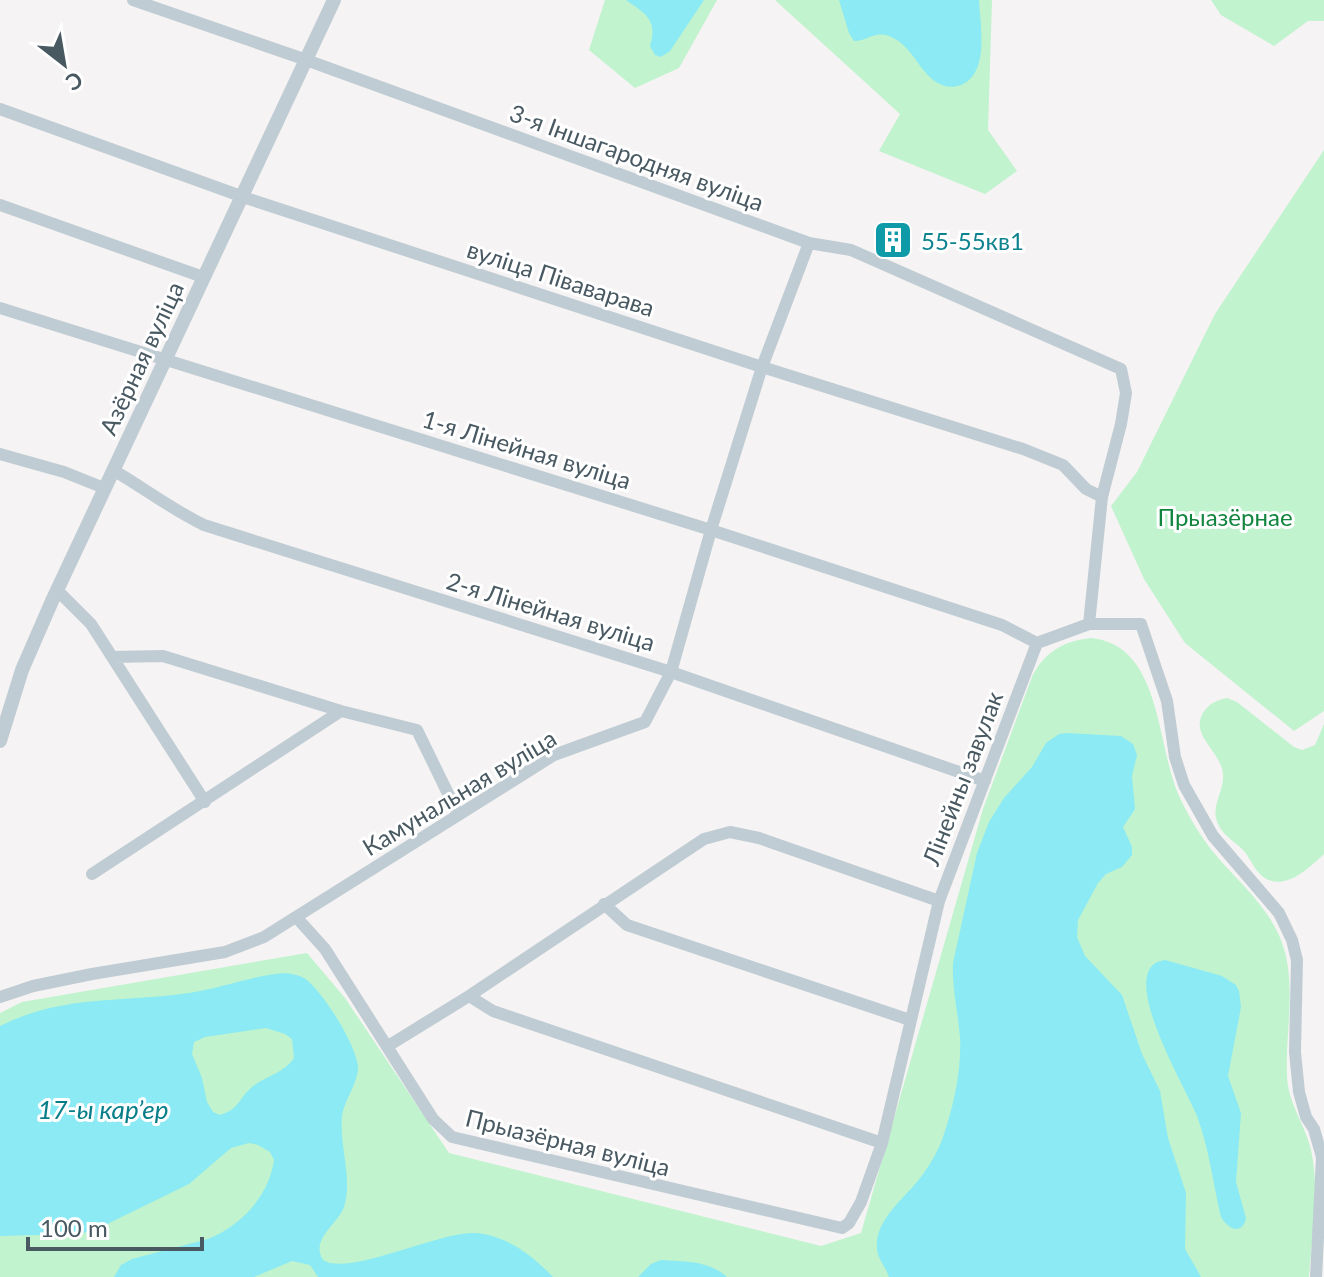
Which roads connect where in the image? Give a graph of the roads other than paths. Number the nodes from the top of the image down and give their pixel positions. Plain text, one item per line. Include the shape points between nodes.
1 (133, 0) edge
2 (334, 0) edge
3 (306, 60) junction
4 (0, 109) edge
5 (242, 196) junction
6 (0, 205) edge
7 (809, 243) junction
8 (203, 277) junction
9 (0, 308) edge
10 (166, 359) junction
11 (762, 367) junction
12 (0, 454) edge
13 (113, 470) junction
14 (104, 488) junction
15 (1102, 497) junction
16 (711, 530) junction
17 (57, 590) junction
18 (1089, 624) junction
19 (1037, 643) junction
20 (112, 657) junction
21 (671, 672) junction
22 (341, 711) junction
23 (0, 741) edge
24 (985, 781) junction
25 (205, 802) junction
26 (458, 814) junction
27 (92, 874) dead end
28 (939, 901) junction
29 (604, 904) junction
30 (297, 918) junction
31 (469, 996) junction
32 (0, 997) edge
33 (910, 1020) junction
34 (388, 1046) junction
35 (882, 1143) junction
36 (842, 1228) joint
37 (1316, 1277) edge

1 - 3 street, 3-я Іншагародняя вуліца
2 - 3 street, Азёрная вуліца
3 - 5 street, Азёрная вуліца
3 - 7 street, 3-я Іншагародняя вуліца
4 - 5 street, вуліца Піваварава
5 - 8 street, Азёрная вуліца
5 - 11 street, вуліца Піваварава
6 - 8 street
7 - 11 street, Камунальная вуліца
7 - 15 street, 3-я Іншагародняя вуліца via 851,250 1121,369 1126,393
8 - 10 street, Азёрная вуліца
9 - 10 street, 1-я Лінейная вуліца
10 - 13 street, Азёрная вуліца
10 - 16 street, 1-я Лінейная вуліца
11 - 15 street, вуліца Піваварава via 1023,449 1063,465
11 - 16 street, Камунальная вуліца
12 - 14 street
13 - 14 street, Азёрная вуліца
13 - 21 street, 2-я Лінейная вуліца via 204,525
14 - 17 street, Азёрная вуліца
15 - 18 street
16 - 19 street, 1-я Лінейная вуліца via 1002,625
16 - 21 street, Камунальная вуліца
17 - 20 street via 91,624
17 - 23 street, Азёрная вуліца via 22,670
18 - 19 street
18 - 37 street via 1141,624 1167,701 1184,785 1213,836 1279,913 1292,940 1297,960 1299,1092 1322,1157
19 - 24 street, Лінейны завулак
20 - 22 street via 163,656
20 - 25 street
21 - 24 street, 2-я Лінейная вуліца
21 - 26 street, Камунальная вуліца via 645,722 554,755
22 - 25 street
22 - 26 street via 417,730
24 - 28 street, Лінейны завулак
25 - 27 street
26 - 30 street, Камунальная вуліца
28 - 29 street via 730,832 704,839
28 - 33 street, Лінейны завулак
29 - 31 street
29 - 33 street via 627,925
30 - 32 street, Камунальная вуліца via 225,952 92,974
30 - 34 street, Прыазёрная вуліца via 325,949
31 - 34 street
31 - 35 street via 493,1011
33 - 35 street, Лінейны завулак
34 - 36 street, Прыазёрная вуліца via 433,1119 452,1137
35 - 36 street, Лінейны завулак via 861,1202

